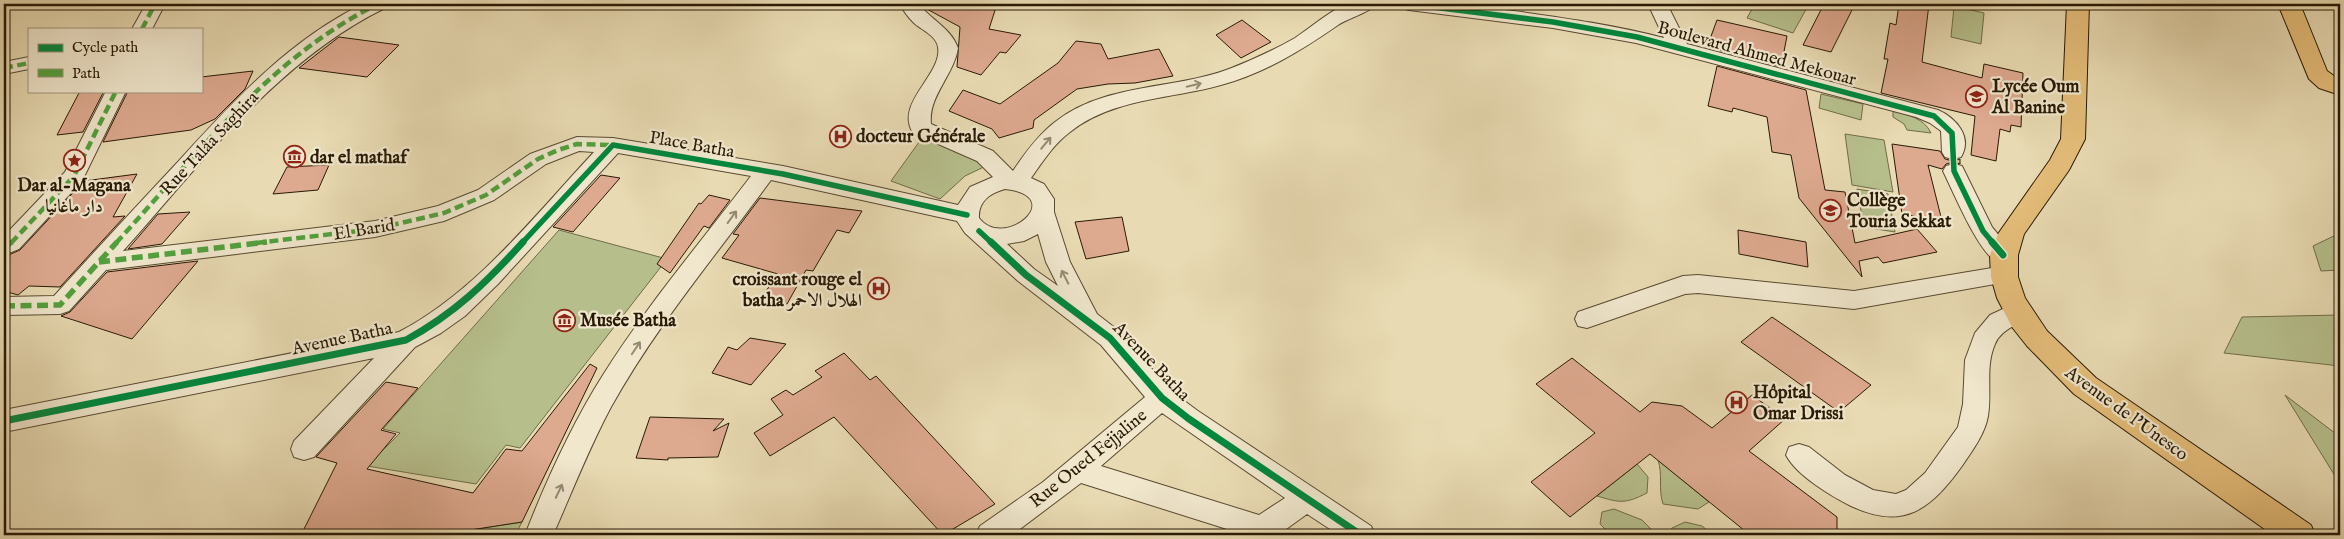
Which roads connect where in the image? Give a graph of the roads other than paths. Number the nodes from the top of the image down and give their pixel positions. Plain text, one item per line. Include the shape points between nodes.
1 (155, 4) edge
2 (378, 4) edge
3 (909, 4) edge
4 (1368, 4) edge
5 (1414, 4) edge
6 (1658, 4) edge
7 (2078, 4) edge
8 (2289, 4) edge
9 (143, 28) edge
10 (1679, 48) junction
11 (28, 63) edge
12 (4, 68) edge
13 (2340, 88) edge
14 (116, 92) edge
15 (613, 146) junction
16 (766, 172) junction
17 (1014, 181) junction
18 (1044, 214) junction
19 (973, 223) junction
20 (4, 247) edge
21 (98, 262) junction
22 (2004, 265) junction
23 (4, 306) edge
24 (2018, 311) junction
25 (1586, 319) dead end
26 (1088, 320) junction
27 (406, 340) junction
28 (1162, 398) junction
29 (4, 421) edge
30 (304, 449) dead end
31 (1799, 455) dead end
32 (1077, 470) junction
33 (1308, 498) junction
34 (539, 535) edge
35 (990, 535) edge
36 (1361, 535) edge
37 (2299, 535) edge

1 - 9 street
2 - 21 street, Rue Talâa Saghira via 348,19 276,72
3 - 17 street via 945,39 948,52 920,107 922,128 985,156
17 -> 4 street via 1048,139 1082,114 1108,104 1236,74 1292,48 1342,13
5 - 10 street, Boulevard Ahmed Mekouar via 1562,24
6 - 10 street
7 - 22 main road via 2073,139 2065,158 2012,234
8 - 13 main road via 2317,74
10 - 22 street, Boulevard Ahmed Mekouar via 1934,116 1952,133 1953,162 1983,231
11 - 12 street
14 - 20 street via 74,176
15 - 16 street, Place Batha
15 - 21 street, El Barid via 577,144 558,150 538,159 486,194 444,213 375,229
15 - 27 street, Avenue Batha via 490,278 456,309
16 - 19 street, Avenue Batha via 882,194
34 -> 16 street via 612,382
17 - 18 street via 1041,193
17 - 19 street via 991,184 976,193 969,201
18 - 19 street via 1031,228 1001,236
26 -> 18 street, Avenue Batha via 1058,262
19 - 26 street, Avenue Batha via 1026,276
21 - 23 street, Rue Talâa Saghira via 60,305
22 - 24 main road, Avenue de l'Unesco
22 - 25 street via 1854,300 1683,285
24 - 31 street via 1990,329 1977,355 1975,416 1961,445 1921,496 1908,504 1886,505 1859,497 1838,486
24 - 37 main road, Avenue de l'Unesco via 2056,360 2085,386
26 - 28 street, Avenue Batha via 1110,338
27 - 29 street, Avenue Batha
27 - 30 street
28 - 32 street, Rue Oued Fejjaline
28 - 33 street, Avenue Batha
32 - 33 street via 1259,527 1267,527
32 - 35 street, Rue Oued Fejjaline
33 - 36 street, Avenue Batha

